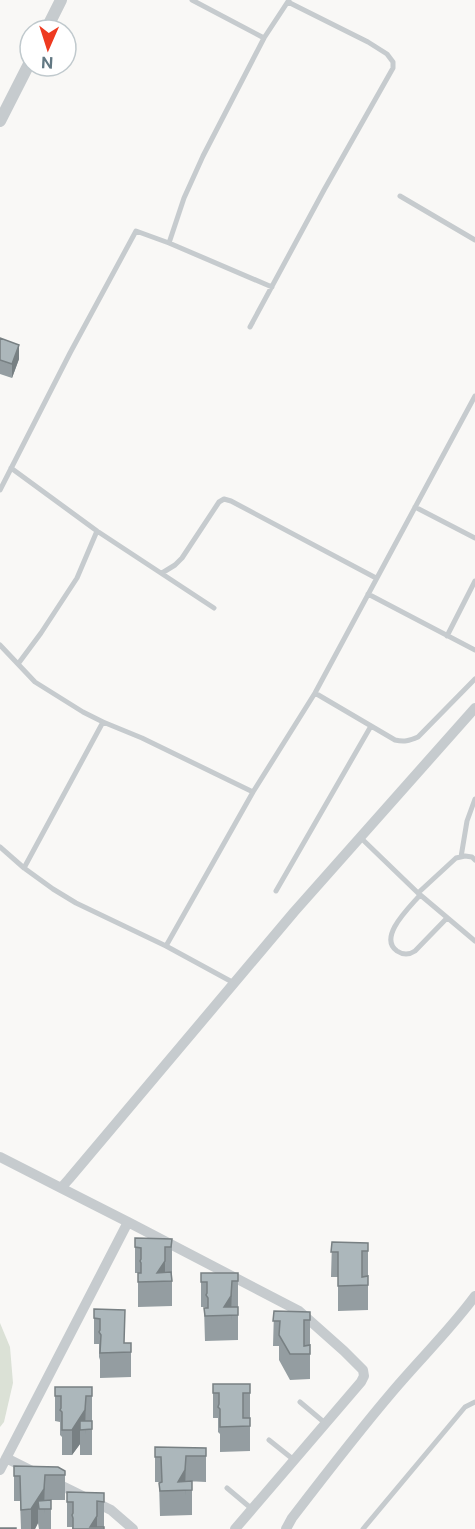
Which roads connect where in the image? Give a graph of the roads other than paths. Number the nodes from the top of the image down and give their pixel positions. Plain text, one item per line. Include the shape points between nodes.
1 (61, 0) edge
2 (192, 0) edge
3 (288, 1) edge
4 (52, 18) edge
5 (264, 38) junction
6 (22, 78) edge
7 (0, 121) edge
8 (400, 195) dead end
9 (475, 240) edge
10 (170, 243) junction
11 (272, 287) junction
12 (250, 327) dead end
13 (475, 396) edge
14 (11, 468) junction
15 (0, 490) edge
16 (415, 507) junction
17 (97, 531) junction
18 (475, 538) edge
19 (162, 573) junction
20 (376, 578) junction
21 (475, 581) edge
22 (368, 594) junction
23 (214, 608) dead end
24 (447, 636) junction
25 (0, 645) edge
26 (475, 650) edge
27 (18, 664) junction
28 (475, 679) edge
29 (315, 693) junction
30 (475, 708) edge
31 (103, 722) junction
32 (371, 726) junction
33 (253, 792) junction
34 (475, 799) edge
35 (361, 838) junction
36 (0, 847) edge
37 (461, 857) junction
38 (475, 860) edge
39 (24, 868) junction
40 (276, 891) dead end
41 (419, 894) junction
42 (447, 918) junction
43 (475, 941) edge
44 (166, 946) junction
45 (234, 983) junction
46 (0, 1157) edge
47 (60, 1188) junction
48 (128, 1222) junction
49 (475, 1296) edge
50 (475, 1401) edge
51 (300, 1402) dead end
52 (325, 1424) junction
53 (268, 1440) dead end
54 (6, 1458) junction
55 (294, 1460) junction
56 (0, 1470) edge
57 (227, 1488) dead end
58 (252, 1509) junction
59 (133, 1529) edge
60 (236, 1529) edge
61 (286, 1529) edge
62 (363, 1529) edge

1 - 4 street
2 - 5 lane
3 - 5 lane
3 - 11 lane via 387,54 393,68
5 - 10 lane via 203,156
6 - 7 street
8 - 9 lane
10 - 11 lane
10 - 14 lane via 136,231
11 - 12 lane
13 - 16 lane
14 - 15 lane
14 - 17 lane
16 - 18 lane
16 - 20 lane
17 - 19 lane
17 - 27 lane via 77,578
19 - 20 lane via 182,558 224,500
19 - 23 lane
20 - 22 lane
21 - 24 lane
22 - 24 lane
22 - 29 lane
24 - 26 lane
25 - 27 lane
27 - 31 lane via 43,688
28 - 32 lane via 410,741 395,740
29 - 32 lane
29 - 33 lane
30 - 35 street
31 - 33 lane
31 - 39 lane
32 - 40 lane
33 - 44 lane
34 - 37 lane
35 - 41 lane
35 - 45 street
36 - 39 lane
37 - 38 lane
37 - 41 lane
39 - 44 lane via 76,903
41 - 42 lane
41 - 42 lane via 394,928 390,940 395,949 410,954
42 - 43 lane
44 - 45 lane
45 - 47 street
46 - 47 street
47 - 48 street
48 - 52 street via 299,1311 363,1370 361,1382
48 - 54 street
49 - 61 street via 362,1428
50 - 62 lane via 465,1407
51 - 52 lane
52 - 55 street
53 - 55 lane
54 - 56 street
54 - 59 street via 111,1510
55 - 58 street
57 - 58 lane
58 - 60 street

